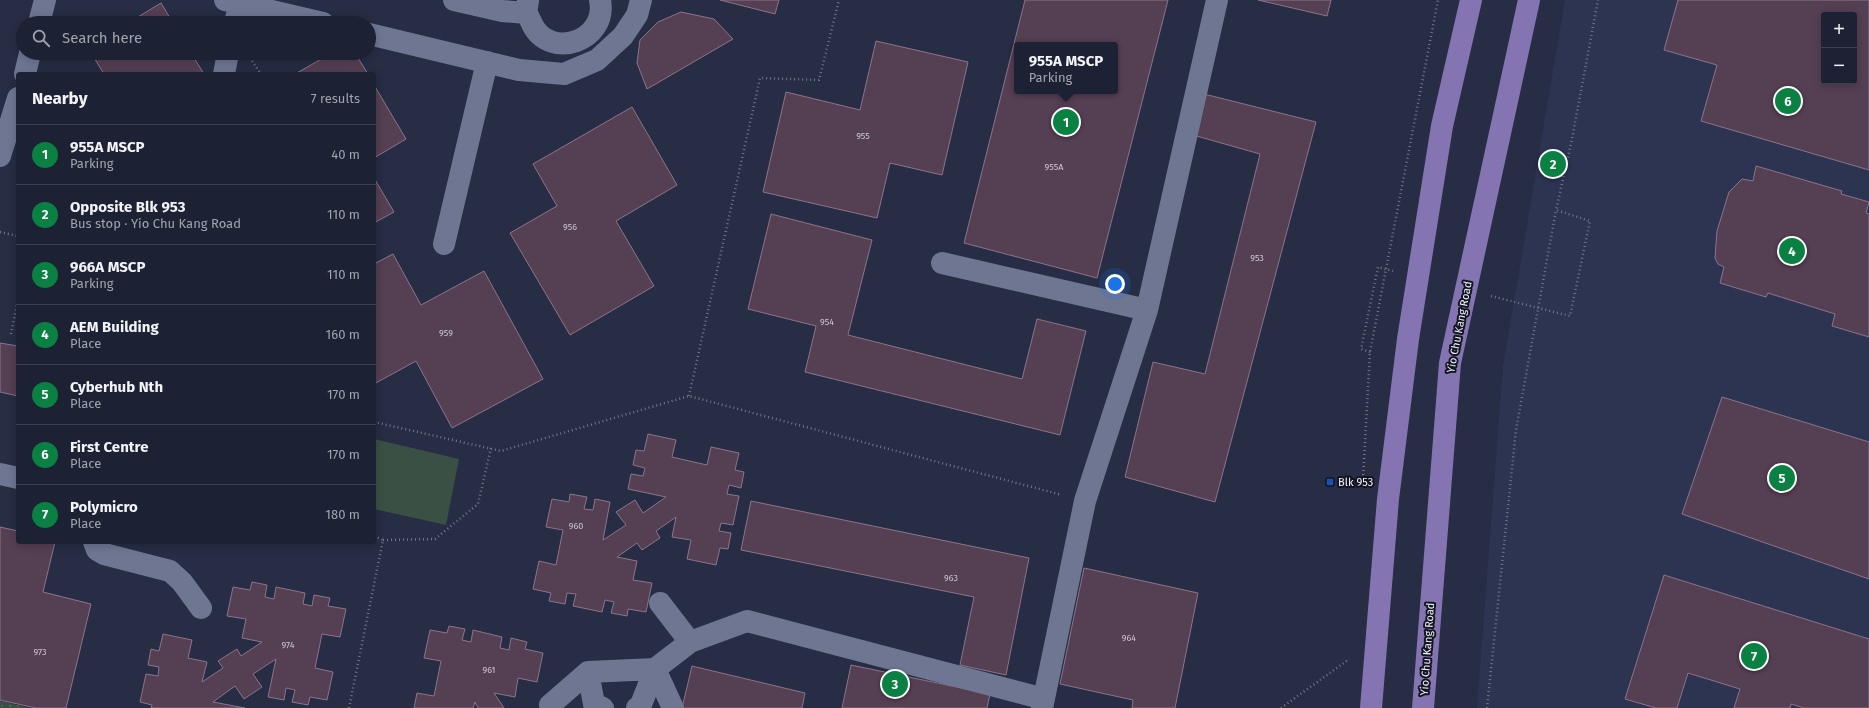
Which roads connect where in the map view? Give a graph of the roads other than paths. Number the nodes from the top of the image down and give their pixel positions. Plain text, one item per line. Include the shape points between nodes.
1 (45, 0) edge
2 (454, 0) edge
3 (600, 0) edge
4 (641, 0) edge
5 (1217, 0) edge
6 (1471, 0) edge
7 (1529, 0) edge
8 (528, 6) edge
9 (233, 9) edge
10 (41, 16) edge
11 (278, 16) edge
12 (376, 36) edge
13 (28, 60) edge
14 (227, 60) edge
15 (487, 62) junction
16 (25, 72) edge
17 (224, 72) edge
18 (16, 104) edge
19 (0, 156) edge
20 (444, 244) dead end
21 (942, 263) dead end
22 (1147, 310) junction
23 (0, 474) edge
24 (16, 478) edge
25 (95, 544) edge
26 (660, 603) dead end
27 (201, 608) dead end
28 (690, 642) junction
29 (655, 669) junction
30 (588, 672) junction
31 (1043, 704) edge
32 (550, 705) dead end
33 (603, 708) edge
34 (637, 708) edge
35 (673, 708) edge
36 (1371, 708) edge
37 (1423, 708) edge

1 - 10 street
2 - 8 street via 502,11
3 - 8 street via 602,11 594,30 576,43 555,43 536,32
4 - 15 street via 637,15 623,36 597,60 564,74 519,70
5 - 22 street
6 - 36 main road via 1442,126 1408,339 1388,499
7 - 37 main road, Yio Chu Kang Road via 1450,363
9 - 11 street
12 - 15 street
13 - 16 street
14 - 17 street
15 - 20 street
18 - 19 street
21 - 22 street
22 - 31 street via 1085,501
23 - 24 street
25 - 27 street via 97,550 104,554 170,571 182,582
26 - 28 street
28 - 29 street
28 - 31 street via 747,621
29 - 30 street
29 - 34 street via 640,707
29 - 35 street
30 - 32 street
30 - 33 street via 594,704

